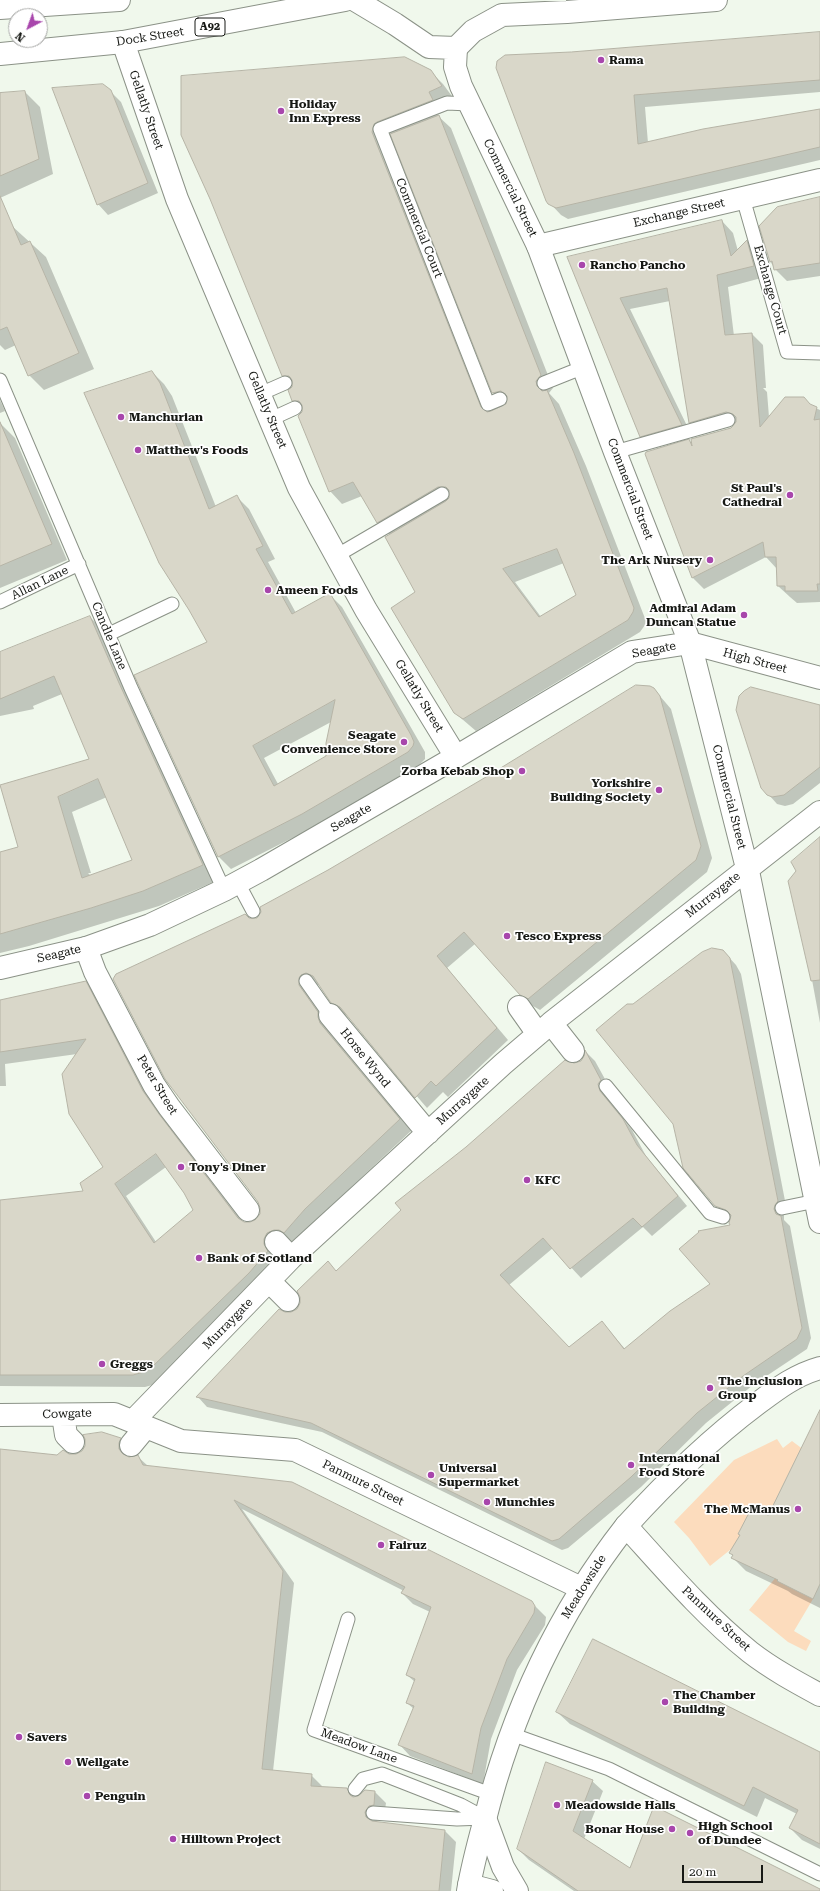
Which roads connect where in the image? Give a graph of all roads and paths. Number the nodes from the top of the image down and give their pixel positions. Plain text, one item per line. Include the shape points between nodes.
1 (119, 0) edge
2 (345, 0) edge
3 (354, 0) edge
4 (716, 0) edge
5 (0, 8) edge
6 (123, 42) junction
7 (456, 48) junction
8 (0, 54) edge
9 (469, 104) junction
10 (820, 180) edge
11 (743, 198) junction
12 (538, 246) junction
13 (820, 353) edge
14 (584, 367) junction
15 (0, 380) edge
16 (285, 383) dead end
17 (544, 383) dead end
18 (260, 394) junction
19 (500, 400) dead end
20 (295, 408) dead end
21 (271, 419) junction
22 (728, 420) dead end
23 (615, 452) junction
24 (442, 494) dead end
25 (336, 556) junction
26 (79, 564) junction
27 (0, 602) edge
28 (172, 604) dead end
29 (109, 634) junction
30 (690, 644) junction
31 (820, 678) edge
32 (456, 757) junction
33 (820, 812) edge
34 (747, 868) junction
35 (231, 887) junction
36 (253, 911) dead end
37 (86, 948) junction
38 (0, 968) edge
39 (306, 981) dead end
40 (519, 1007) dead end
41 (330, 1015) joint
42 (545, 1028) junction
43 (573, 1051) dead end
44 (606, 1086) dead end
45 (428, 1133) junction
46 (816, 1201) junction
47 (782, 1208) dead end
48 (248, 1210) dead end
49 (723, 1217) dead end
50 (820, 1222) edge
51 (276, 1242) dead end
52 (291, 1258) junction
53 (269, 1281) junction
54 (288, 1300) dead end
55 (820, 1368) edge
56 (0, 1415) edge
57 (62, 1415) junction
58 (139, 1424) junction
59 (73, 1442) dead end
60 (131, 1445) dead end
61 (626, 1526) junction
62 (581, 1588) junction
63 (348, 1619) dead end
64 (820, 1695) edge
65 (511, 1734) junction
66 (356, 1789) dead end
67 (491, 1794) junction
68 (373, 1813) dead end
69 (485, 1818) junction
70 (820, 1874) edge
71 (469, 1888) edge
72 (492, 1891) edge
73 (517, 1891) edge

1 - 5 main road
2 - 6 main road, Dock Street / A92
3 - 7 main road via 429,47
4 - 7 main road via 567,12 502,14 473,31
6 - 8 main road, Dock Street / A92
6 - 18 main road, Gellatly Street via 177,199
7 - 9 main road, Commercial Street via 455,67
9 - 12 main road, Commercial Street
9 - 19 lane, Commercial Court via 447,103 380,129 488,404
10 - 11 main road, Exchange Street
11 - 12 main road, Exchange Street
11 - 13 lane, Exchange Court via 787,352
12 - 14 main road, Commercial Street
14 - 17 lane
14 - 23 main road, Commercial Street
15 - 26 lane, Candle Lane
16 - 18 lane
18 - 21 main road, Gellatly Street
20 - 21 lane
21 - 25 main road, Gellatly Street via 299,488
22 - 23 lane
23 - 30 main road, Commercial Street
24 - 25 lane
25 - 32 main road, Gellatly Street
26 - 27 lane, Allan Lane
26 - 29 lane, Candle Lane
28 - 29 lane
29 - 35 lane, Candle Lane via 127,690
30 - 31 main road, High Street
30 - 32 main road, Seagate via 632,652
30 - 34 main road, Commercial Street
32 - 35 main road, Seagate
33 - 34 main road, Murraygate
34 - 42 main road, Murraygate
34 - 46 main road, Commercial Street
35 - 36 lane
35 - 37 main road, Seagate via 150,925
37 - 38 main road, Seagate
37 - 48 main road, Peter Street via 95,972 154,1085
39 - 41 lane, Horse Wynd
40 - 42 main road
41 - 45 main road, Horse Wynd
42 - 43 main road
42 - 45 main road, Murraygate
44 - 49 lane via 710,1213
45 - 52 main road, Murraygate
46 - 47 lane
46 - 50 main road, Commercial Street
51 - 52 main road
52 - 53 main road, Murraygate
53 - 54 main road
53 - 58 main road, Murraygate
55 - 61 main road, Meadowside via 789,1380 715,1437 663,1486
56 - 57 main road, Cowgate
57 - 58 main road, Cowgate via 92,1412 114,1414
57 - 59 main road via 66,1435
58 - 60 main road, Murraygate
58 - 62 main road, Panmure Street via 181,1441 294,1450
61 - 62 main road, Meadowside
61 - 64 main road, Panmure Street via 692,1599 750,1652 781,1674
62 - 65 main road, Meadowside via 551,1641
63 - 67 lane, Meadow Lane via 314,1730
65 - 67 main road, Meadowside
65 - 70 lane via 609,1769
66 - 69 lane via 363,1779 382,1774 461,1805
67 - 69 main road, Meadowside
68 - 69 lane via 457,1819
69 - 71 main road, Meadowside
69 - 73 main road via 505,1871
71 - 72 main road

